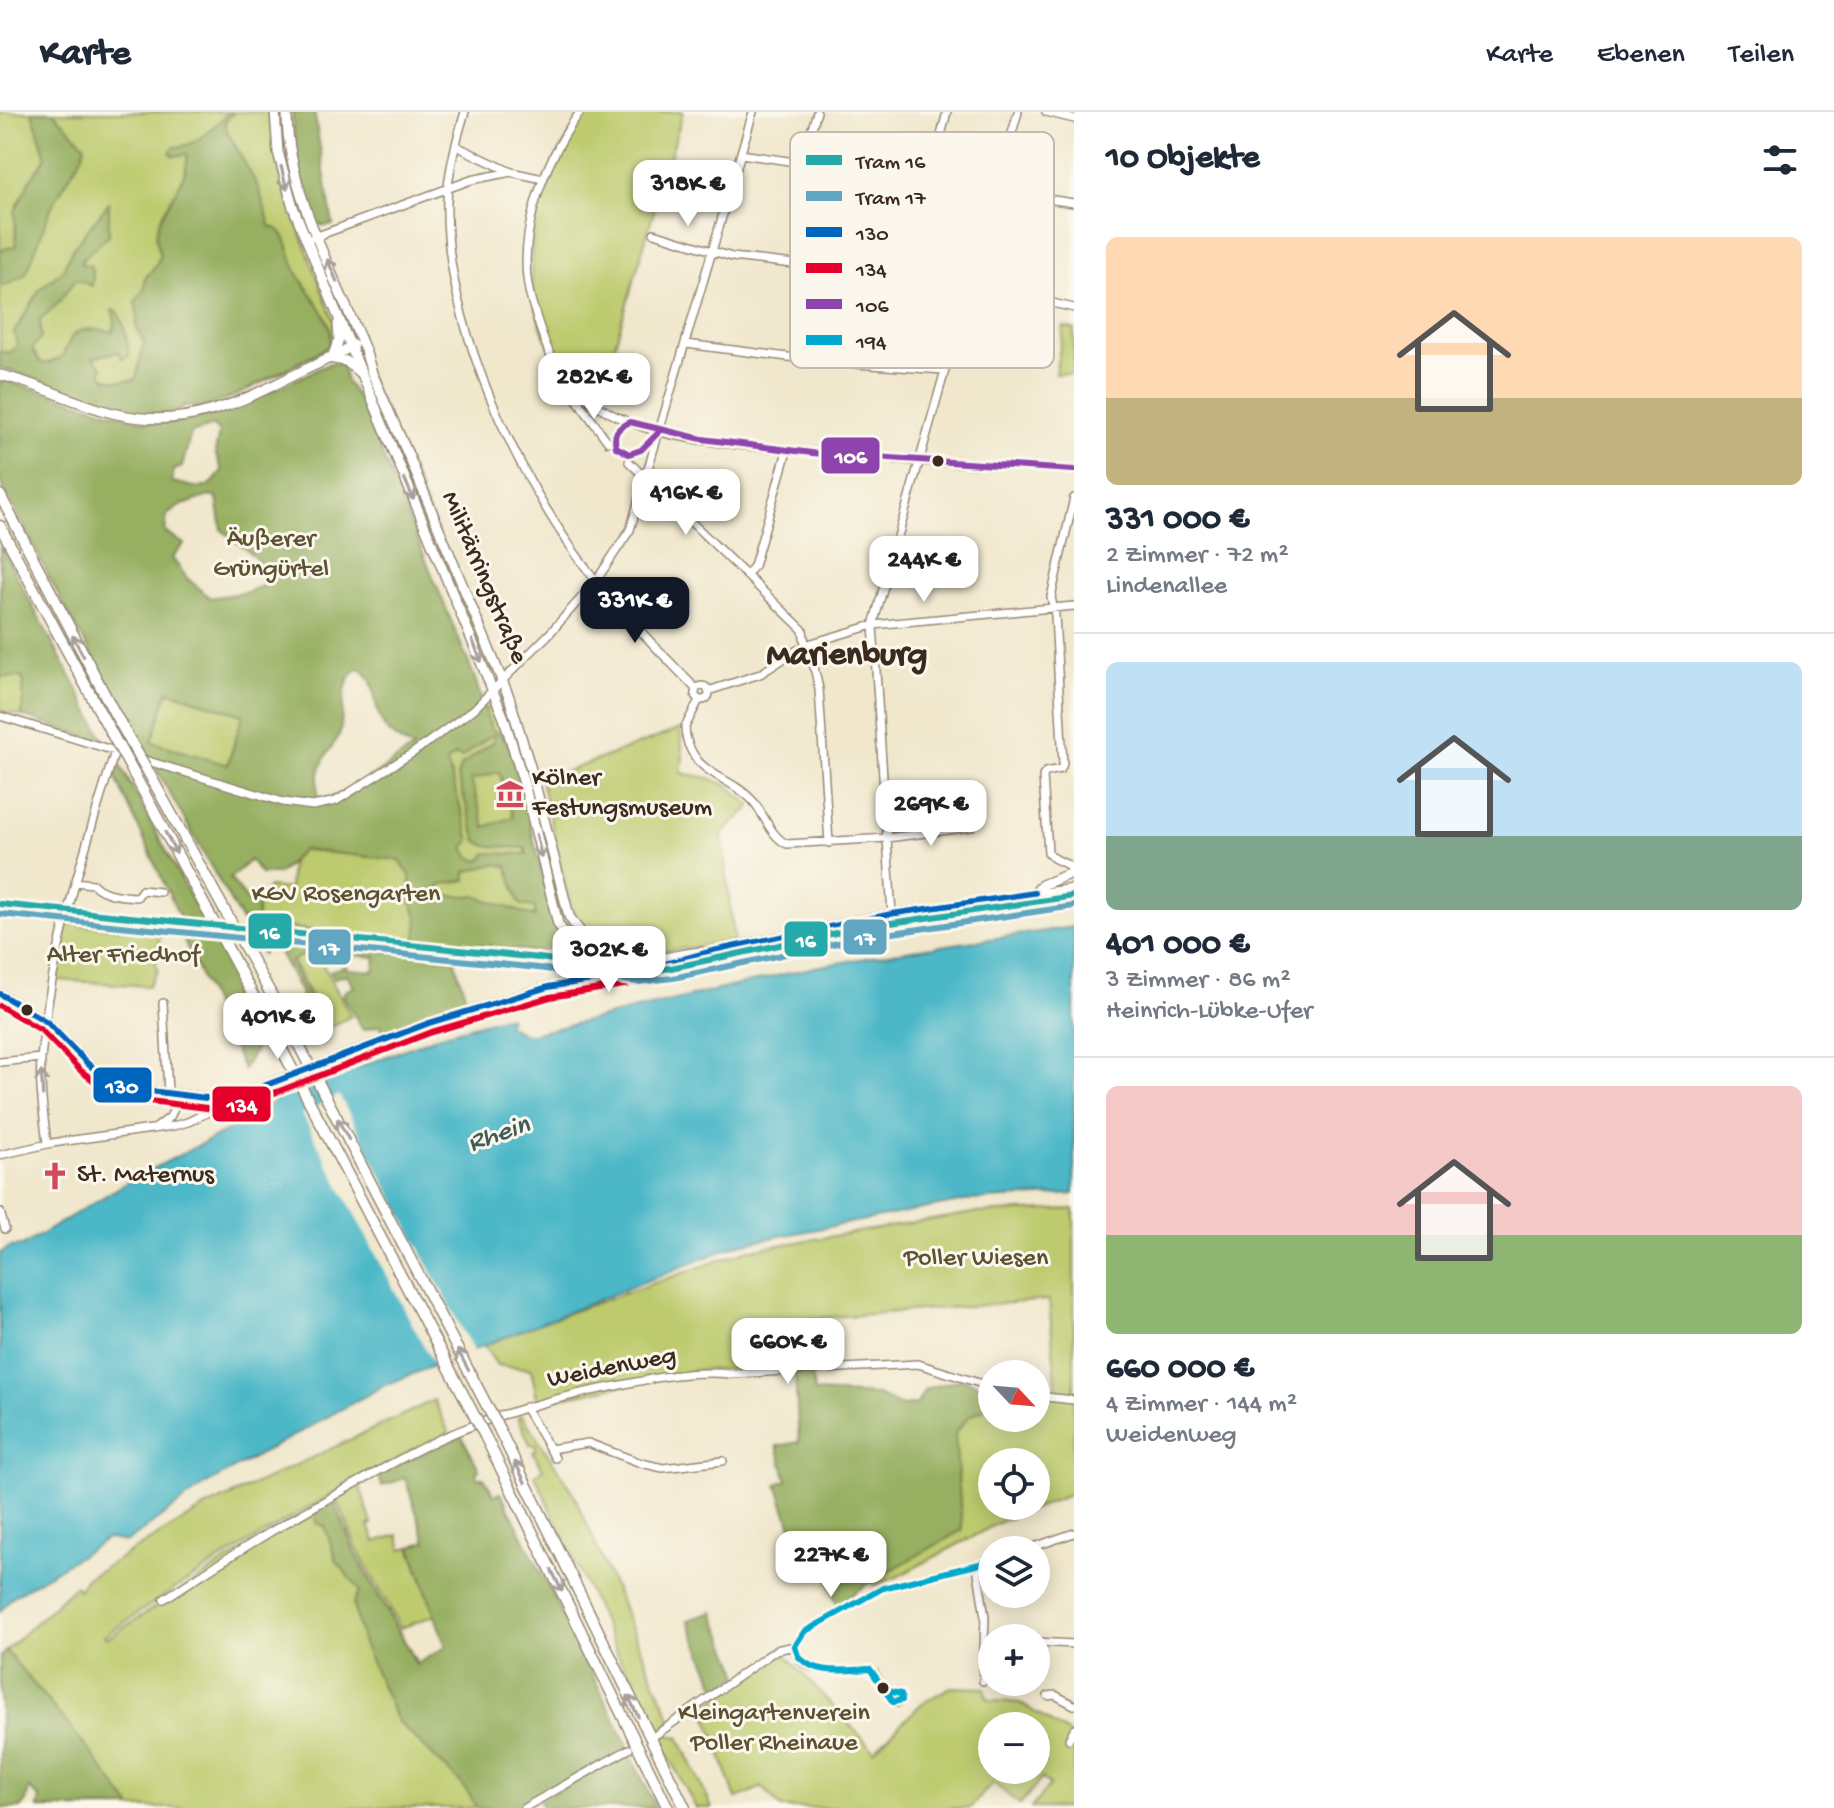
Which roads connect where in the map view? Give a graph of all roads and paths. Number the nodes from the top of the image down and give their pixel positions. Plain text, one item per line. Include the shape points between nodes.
1 (275, 112) edge
2 (287, 112) edge
3 (465, 112) edge
4 (580, 112) edge
5 (753, 112) edge
6 (817, 112) edge
7 (947, 112) edge
8 (1018, 112) edge
9 (1046, 112) edge
10 (1074, 119) edge
11 (811, 132) edge
12 (942, 132) edge
13 (1012, 132) edge
14 (456, 146) junction
15 (741, 154) junction
16 (790, 161) edge
17 (511, 172) junction
18 (543, 179) junction
19 (448, 188) junction
20 (1054, 200) edge
21 (1074, 203) edge
22 (654, 233) dead end
23 (317, 236) junction
24 (306, 240) junction
25 (713, 252) junction
26 (790, 265) edge
27 (1054, 303) edge
28 (1074, 308) edge
29 (337, 316) junction
30 (357, 330) junction
31 (686, 344) junction
32 (351, 347) junction
33 (330, 356) junction
34 (790, 357) edge
35 (915, 368) edge
36 (944, 370) joint
37 (367, 374) junction
38 (0, 375) edge
39 (575, 389) junction
40 (660, 431) junction
41 (608, 442) dead end
42 (787, 451) junction
43 (918, 460) junction
44 (629, 462) dead end
45 (1074, 470) edge
46 (647, 477) junction
47 (0, 495) edge
48 (1074, 498) edge
49 (0, 526) edge
50 (747, 575) junction
51 (596, 581) junction
52 (1074, 606) edge
53 (1053, 608) junction
54 (873, 625) junction
55 (805, 645) junction
56 (502, 681) junction
57 (696, 689) junction
58 (493, 690) junction
59 (708, 691) junction
60 (699, 700) junction
61 (0, 716) edge
62 (115, 751) junction
63 (970, 810) dead end
64 (887, 838) junction
65 (829, 843) junction
66 (1074, 872) edge
67 (75, 882) junction
68 (1074, 889) edge
69 (160, 892) dead end
70 (1035, 893) junction
71 (892, 914) junction
72 (580, 951) junction
73 (713, 951) junction
74 (638, 960) junction
75 (621, 966) junction
76 (648, 968) junction
77 (597, 974) junction
78 (573, 982) junction
79 (0, 994) edge
80 (163, 1003) dead end
81 (47, 1022) junction
82 (41, 1058) junction
83 (0, 1062) edge
84 (168, 1092) junction
85 (248, 1092) junction
86 (181, 1094) junction
87 (154, 1129) junction
88 (47, 1144) junction
89 (0, 1155) edge
90 (0, 1212) edge
91 (5, 1229) dead end
92 (978, 1383) edge
93 (1050, 1397) edge
94 (1074, 1400) edge
95 (525, 1407) junction
96 (550, 1449) junction
97 (555, 1458) dead end
98 (723, 1461) dead end
99 (1074, 1533) edge
100 (1050, 1541) edge
101 (977, 1566) joint
102 (164, 1599) dead end
103 (986, 1624) edge
104 (1050, 1643) edge
105 (1074, 1644) edge
106 (795, 1646) junction
107 (887, 1691) dead end
108 (1050, 1696) edge
109 (1074, 1705) edge
110 (1074, 1729) edge
111 (657, 1734) dead end
112 (1069, 1739) dead end
113 (629, 1749) dead end
114 (524, 1808) edge
115 (668, 1808) edge
116 (685, 1808) edge

1 -> 24 main road, Militärringstraße via 284,178
2 - 23 main road, Militärringstraße via 295,175
3 - 14 street
4 - 18 street
5 - 15 street
6 - 11 street
7 - 12 street
8 - 13 street
9 - 10 street
14 - 17 street
14 - 19 street
15 - 16 street
15 - 25 street
17 - 18 street
17 - 19 street
18 - 39 street via 529,243 530,296 556,366
19 - 23 street
19 - 51 street via 453,271 483,377 542,502
20 - 21 street
22 - 25 street
23 - 24 street
30 -> 23 main road, Militärringstraße
24 - 29 main road, Militärringstraße
25 - 26 street
25 - 31 street
27 - 28 street
29 - 32 main road, Militärringstraße
29 - 33 main road via 339,339
30 - 32 main road
30 - 37 main road, Militärringstraße
31 - 34 street
31 - 40 street
32 - 33 main road
32 - 37 main road, Militärringstraße
33 - 37 main road
33 - 38 main road via 227,406 169,419 108,412
35 - 36 street
36 - 43 street
37 - 56 main road, Militärringstraße via 410,459
37 -> 58 main road, Militärringstraße
39 - 40 street via 630,422
39 - 41 street via 572,393
40 - 42 street
40 - 46 street
42 - 43 street
42 - 50 street
43 - 45 street
43 - 54 street
44 - 46 street
46 - 50 street
46 - 51 street via 630,530
116 -> 47 highway, bridge via 499,1429 293,1034
48 - 53 street via 1051,597
49 -> 115 highway, bridge via 485,1436
50 - 55 street via 803,630
51 - 56 street
51 - 57 street
52 - 53 street
53 - 54 street
53 - 66 street via 1063,764 1043,776 1047,849
54 - 55 street
54 - 64 street
55 - 59 street via 760,674
55 - 65 street via 819,689
56 - 58 street
56 - 74 main road, Militärringstraße via 569,916 594,945
57 - 59 street via 703,686
57 - 60 street
58 - 62 street via 392,767 319,806 283,802
58 -> 72 main road, Militärringstraße via 518,759 558,924
59 - 60 street via 707,698
60 - 65 street via 685,727 697,760 736,784 780,841 795,846
61 - 62 street
62 - 67 street
63 - 64 street via 971,827
64 - 65 street
64 - 71 street
66 - 70 main road
67 - 69 street via 116,895
67 - 81 street
68 - 70 main road
70 - 71 main road
71 - 73 main road
72 - 75 main road
72 - 77 main road, Militärringstraße via 597,967
73 - 74 main road, Militärringstraße
73 - 76 main road
74 - 75 main road
75 - 76 main road
75 - 77 main road
76 - 78 main road
77 - 78 main road
78 - 85 main road via 429,1023
79 - 81 main road
80 - 84 street
81 - 82 street
81 - 84 main road via 109,1080
82 - 83 street
88 -> 82 street
84 - 86 main road
85 - 86 main road via 214,1099
85 - 87 street via 188,1122
86 - 87 street via 170,1117
87 - 88 street
88 - 89 street
90 - 91 street
92 - 95 street, Weidenweg via 918,1364 701,1372
93 - 94 street
95 - 96 street, Weidenweg
95 - 102 street, Weidenweg via 403,1458
96 - 97 street, Weidenweg
96 - 98 street via 588,1443 663,1468 711,1467
99 - 100 street
101 - 103 street
101 - 106 street via 874,1593 804,1632
104 - 105 street
106 - 107 street via 796,1657 806,1666 870,1669
106 - 111 street via 776,1650
108 - 109 street
110 - 112 street
113 - 114 street

